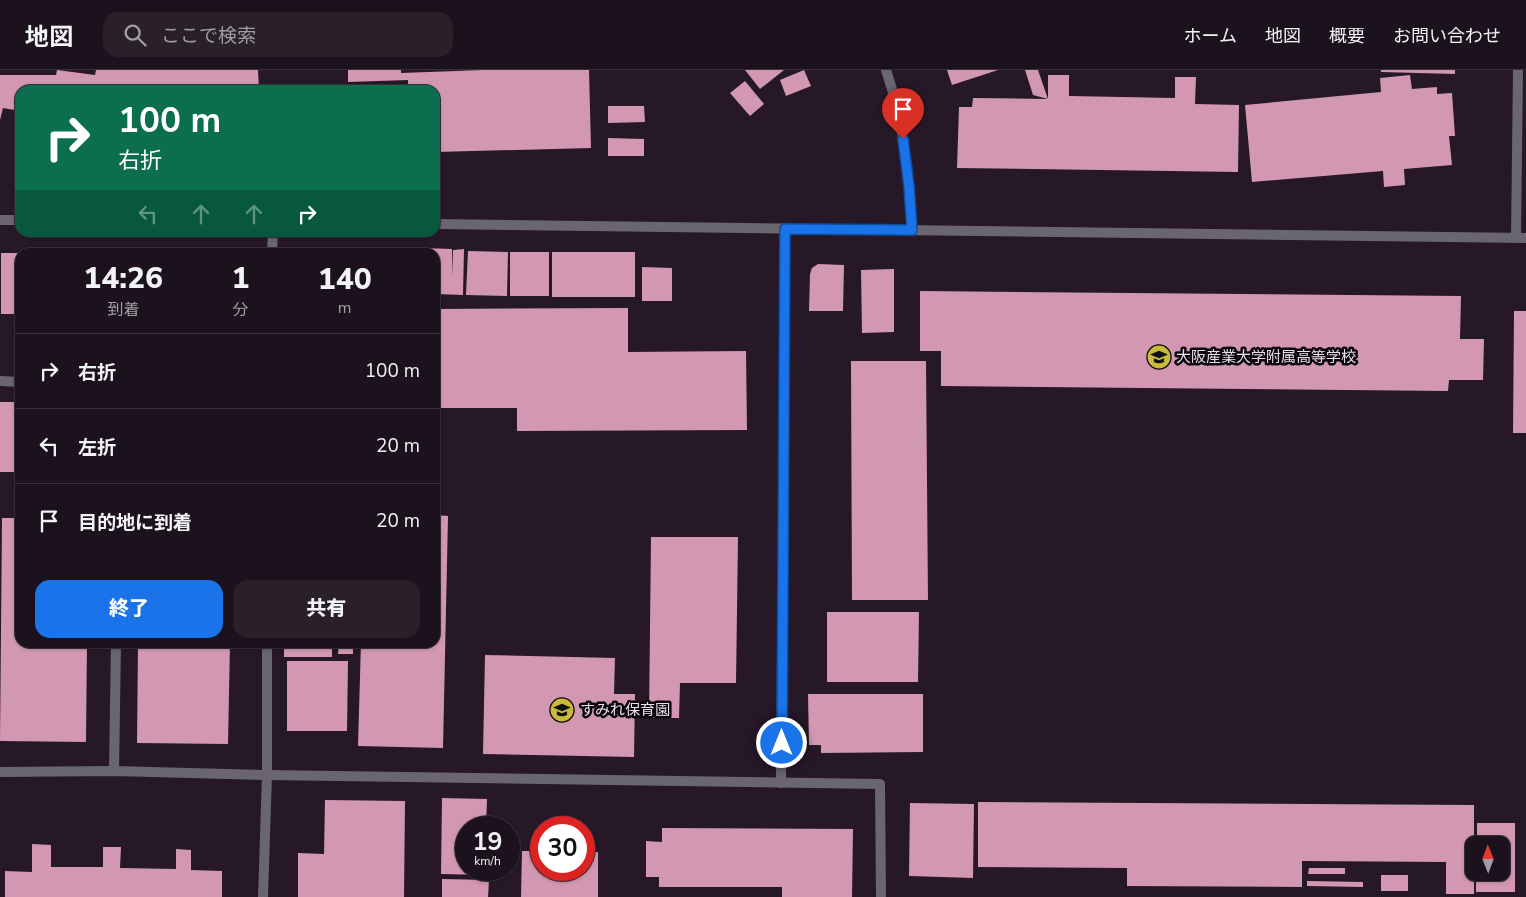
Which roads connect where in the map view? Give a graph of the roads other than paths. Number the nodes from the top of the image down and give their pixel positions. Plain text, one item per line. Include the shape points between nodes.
1 (886, 70) edge
2 (1518, 70) edge
3 (0, 220) edge
4 (15, 220) edge
5 (440, 224) edge
6 (785, 229) junction
7 (912, 230) junction
8 (1521, 238) edge
9 (0, 381) edge
10 (15, 382) edge
11 (116, 648) edge
12 (267, 648) edge
13 (0, 772) edge
14 (114, 772) junction
15 (267, 775) junction
16 (782, 783) junction
17 (264, 897) edge
18 (881, 897) edge

1 - 7 street via 900,124
2 - 8 street
3 - 4 street
5 - 6 street
6 - 7 street
6 - 16 street
7 - 8 street
9 - 10 street
11 - 14 street
12 - 15 street
13 - 14 street
14 - 15 street
15 - 16 street
15 - 17 street
16 - 18 street via 880,784

